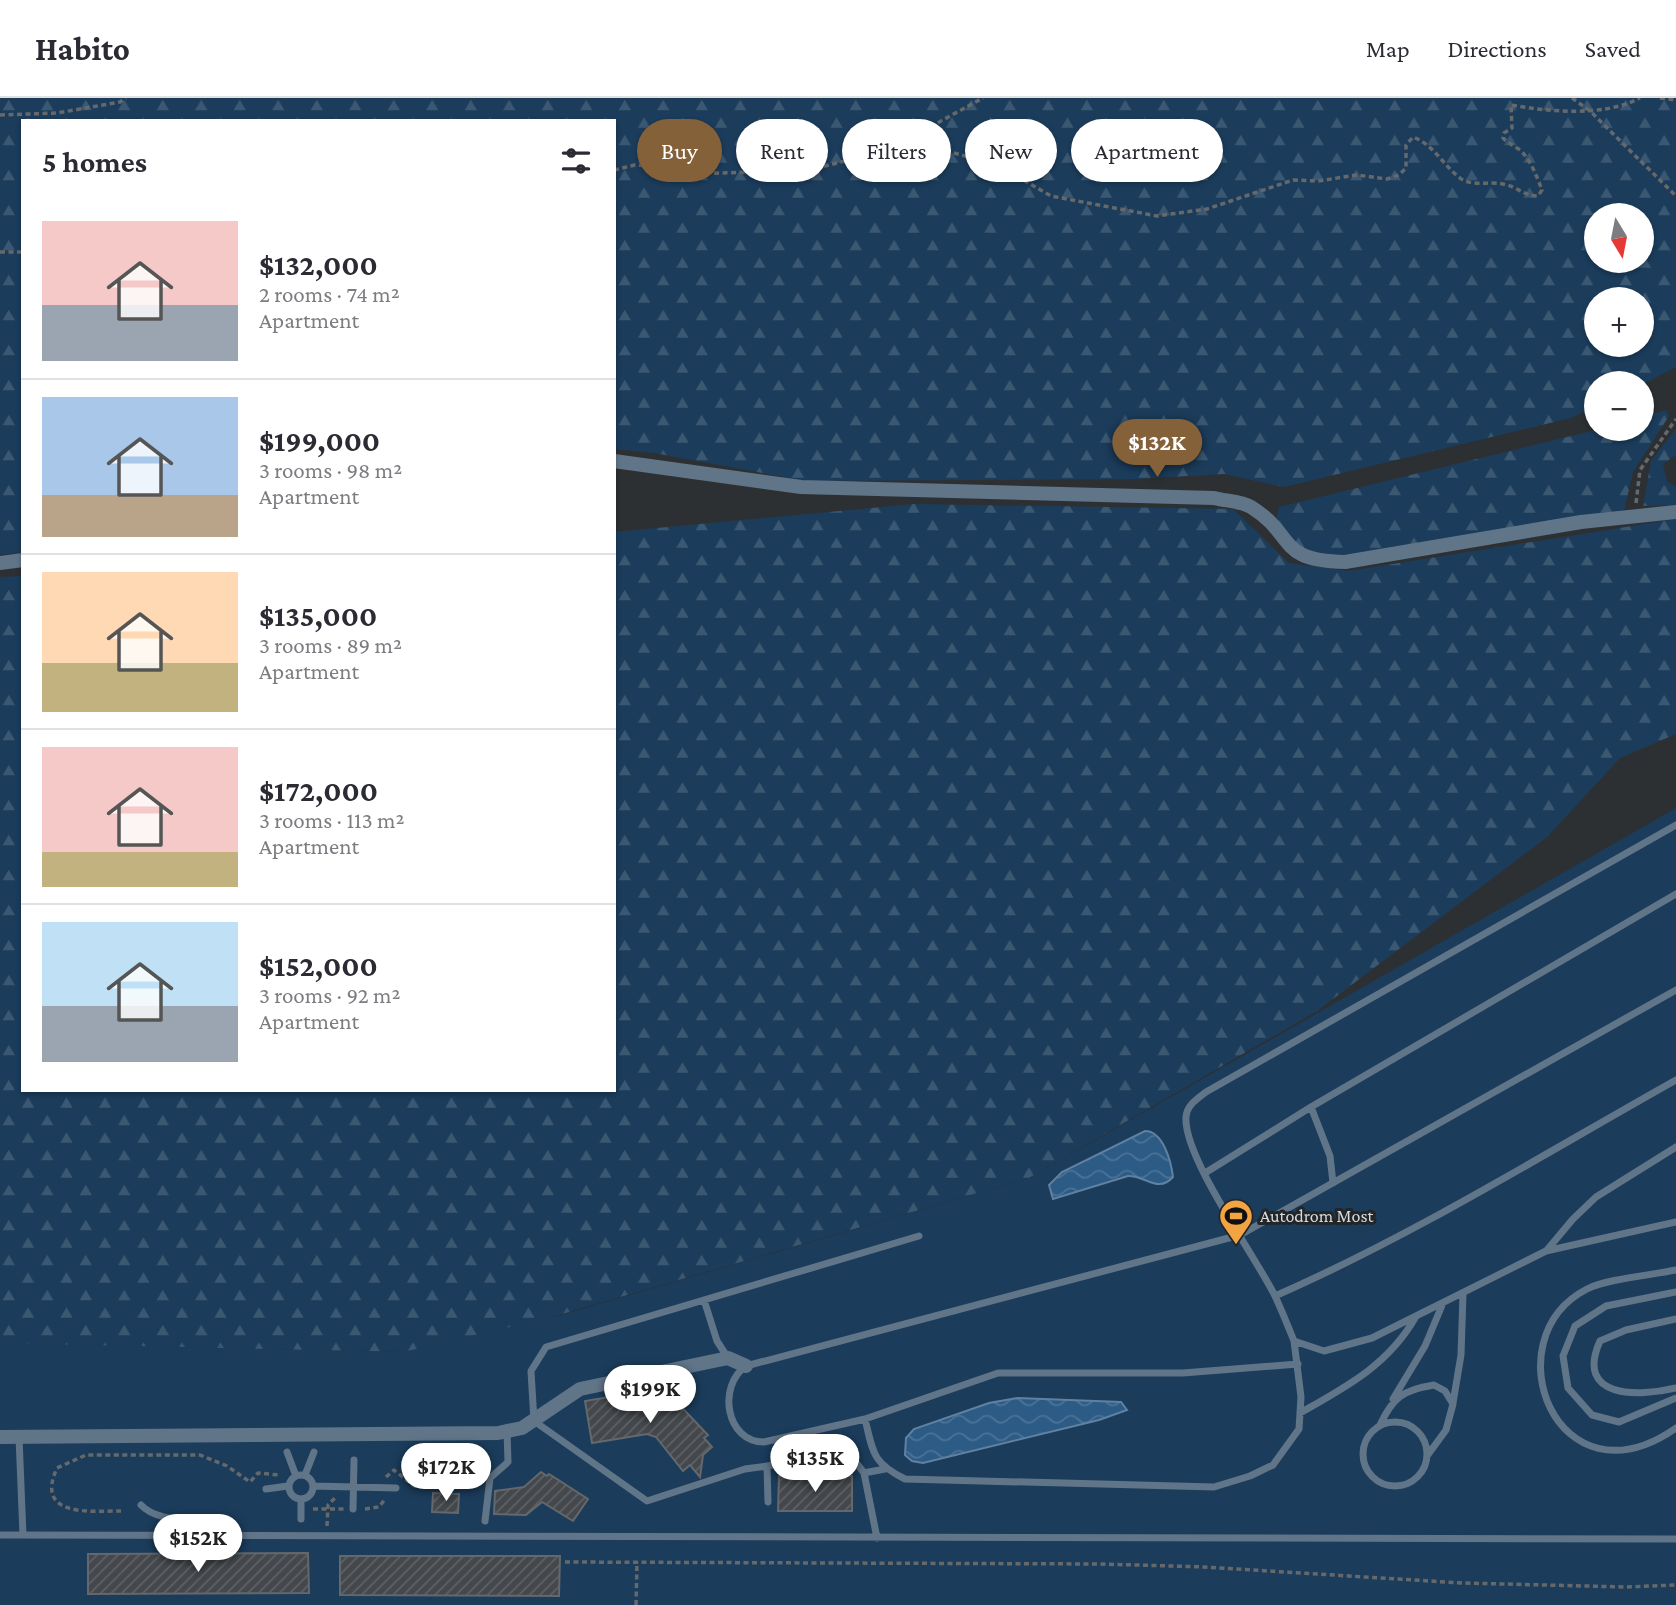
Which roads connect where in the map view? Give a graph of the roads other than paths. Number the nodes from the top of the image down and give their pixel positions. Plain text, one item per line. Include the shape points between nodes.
1 (616, 461) edge
2 (1676, 512) edge
3 (21, 560) edge
4 (0, 563) edge
5 (1676, 825) edge
6 (1676, 894) edge
7 (1676, 990) edge
8 (1676, 1080) edge
9 (1311, 1107) junction
10 (1676, 1147) edge
11 (1205, 1173) junction
12 (1333, 1183) junction
13 (1676, 1222) edge
14 (1240, 1235) junction
15 (919, 1236) dead end
16 (1546, 1251) junction
17 (1676, 1270) edge
18 (1676, 1292) edge
19 (1463, 1294) junction
20 (1275, 1296) junction
21 (704, 1300) junction
22 (1443, 1303) junction
23 (1415, 1317) junction
24 (1676, 1319) edge
25 (1294, 1341) junction
26 (728, 1358) junction
27 (1298, 1364) junction
28 (746, 1366) junction
29 (1676, 1388) edge
30 (1676, 1398) edge
31 (1391, 1402) junction
32 (1452, 1404) junction
33 (1300, 1413) junction
34 (865, 1419) junction
35 (534, 1421) junction
36 (1380, 1425) junction
37 (1676, 1428) edge
38 (508, 1432) junction
39 (0, 1437) edge
40 (19, 1437) junction
41 (287, 1452) dead end
42 (314, 1452) dead end
43 (1427, 1456) junction
44 (354, 1460) dead end
45 (767, 1466) junction
46 (885, 1469) junction
47 (864, 1472) junction
48 (305, 1475) junction
49 (296, 1476) junction
50 (288, 1486) junction
51 (313, 1486) junction
52 (354, 1487) junction
53 (396, 1488) dead end
54 (266, 1489) dead end
55 (301, 1499) junction
56 (768, 1502) dead end
57 (141, 1505) dead end
58 (354, 1509) dead end
59 (189, 1519) dead end
60 (301, 1519) dead end
61 (485, 1521) dead end
62 (0, 1535) edge
63 (23, 1535) junction
64 (877, 1538) junction
65 (1676, 1539) edge

1 - 2 street via 800,487 1214,498 1249,506 1292,550 1316,562 1345,562 1581,522
3 - 4 street
5 - 11 lane via 1206,1092 1191,1104 1186,1116
6 - 9 lane
7 - 12 lane
8 - 20 lane via 1494,1183
9 - 11 lane
9 - 12 lane via 1330,1156
10 - 16 lane via 1596,1197
11 - 14 lane
12 - 14 lane
13 - 16 lane
14 - 20 lane
14 - 28 lane
15 - 21 lane
16 - 19 lane
17 - 37 lane via 1589,1288 1564,1304 1541,1352 1542,1389 1553,1416 1575,1441 1603,1451 1629,1451 1657,1442
18 - 30 lane via 1606,1306 1574,1326 1563,1356 1568,1388 1592,1415 1619,1422
19 - 22 lane
19 - 32 lane via 1461,1355
20 - 25 lane
21 - 26 lane
21 - 35 lane via 546,1347 531,1371
22 - 23 lane
22 - 31 lane via 1425,1346
23 - 25 lane via 1372,1338 1324,1351
23 - 33 lane via 1400,1344 1380,1363
24 - 29 lane via 1600,1341 1593,1356 1604,1386 1618,1392 1644,1394
25 - 27 lane
26 - 28 street
26 - 35 street via 580,1389
27 - 33 lane
27 - 34 lane via 1183,1374 998,1373
28 - 34 lane via 731,1388 730,1411 739,1432 748,1439 782,1440
31 - 32 lane via 1434,1385 1445,1391
31 - 36 lane
32 - 43 lane via 1446,1430
33 - 46 lane via 1299,1429 1273,1465 1214,1487 931,1482 905,1479
34 - 46 lane via 872,1453
35 - 38 street
35 - 45 lane via 647,1501
36 - 43 lane via 1409,1425 1423,1437
36 - 43 lane via 1364,1441 1362,1452 1368,1473 1376,1481 1387,1486 1409,1483 1424,1467
38 - 40 street
38 - 61 lane via 509,1462 490,1478
39 - 40 street
40 - 63 lane
41 - 49 lane
42 - 48 lane
44 - 52 lane
45 - 47 lane via 851,1456
45 - 56 lane
46 - 47 lane
47 - 64 lane
48 - 49 lane
48 - 51 lane
49 - 50 lane
50 - 54 lane
50 - 55 lane via 291,1496
51 - 52 lane
51 - 55 lane via 310,1496
52 - 53 lane
52 - 58 lane
55 - 60 lane
57 - 59 lane via 148,1511
62 - 63 lane
63 - 64 lane
64 - 65 lane

